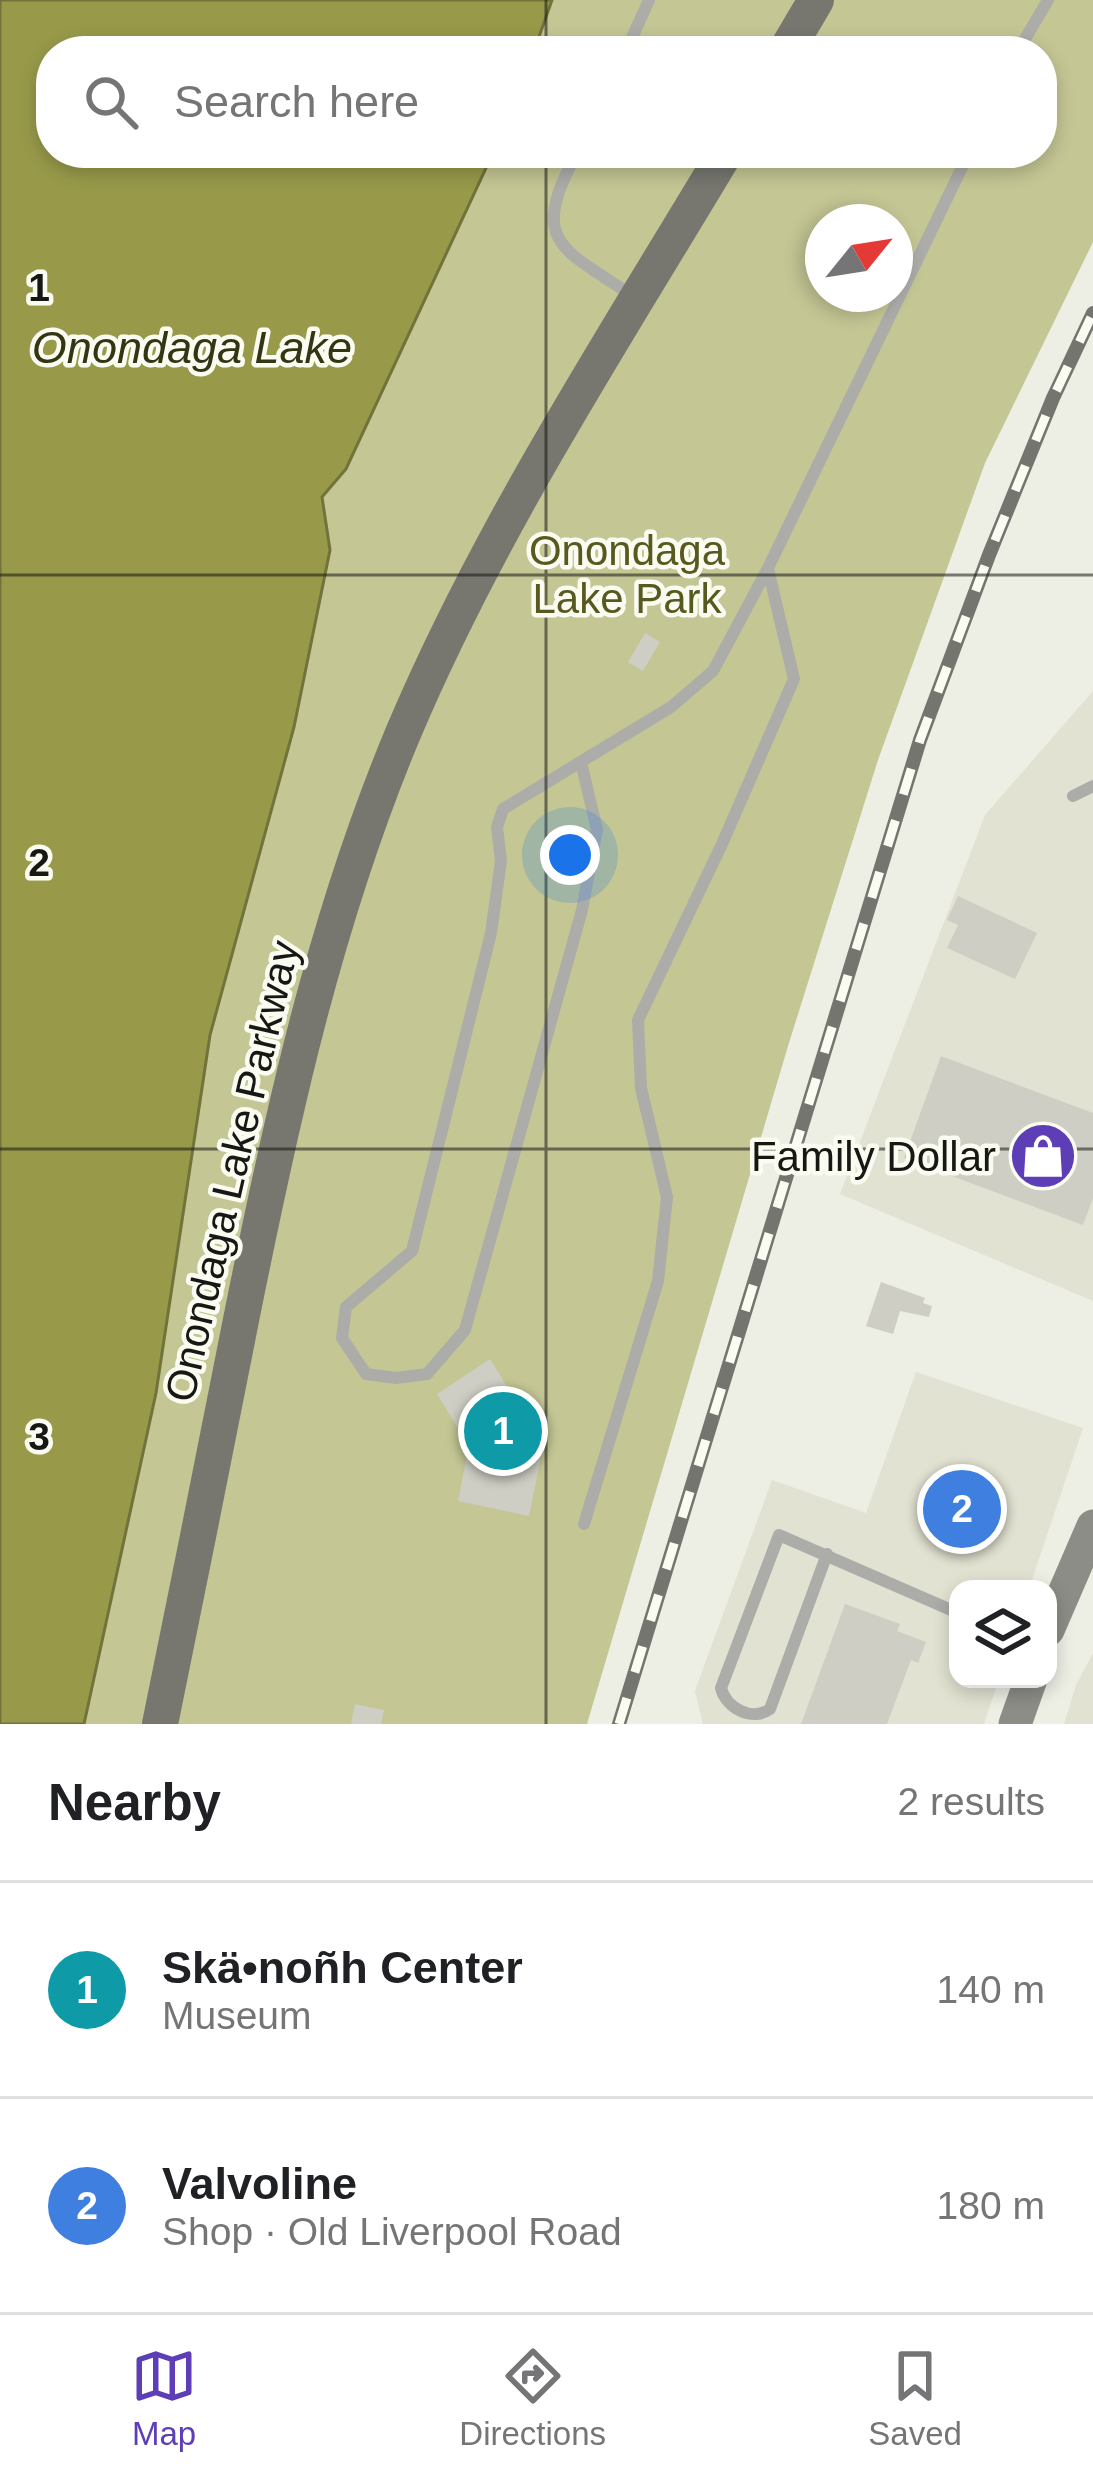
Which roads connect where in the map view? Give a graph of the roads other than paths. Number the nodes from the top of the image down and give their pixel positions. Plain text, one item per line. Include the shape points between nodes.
1 (649, 0) edge
2 (816, 0) edge
3 (1048, 0) edge
4 (633, 36) edge
5 (795, 36) edge
6 (1027, 36) edge
7 (568, 168) edge
8 (716, 168) edge
9 (962, 168) edge
10 (637, 299) junction
11 (768, 568) junction
12 (580, 762) junction
13 (1093, 786) edge
14 (1073, 796) dead end
15 (584, 1524) dead end
16 (1093, 1526) edge
17 (827, 1555) junction
18 (949, 1608) edge
19 (1057, 1609) edge
20 (1028, 1688) edge
21 (160, 1724) edge
22 (1015, 1724) edge

1 - 4 lane
2 - 5 main road
3 - 6 lane
7 - 10 lane via 550,219 558,244
8 - 10 main road, Onondaga Lake Parkway
9 - 11 lane
10 - 21 main road, Onondaga Lake Parkway via 507,515 454,626 404,732 320,968 285,1102
11 - 12 lane via 713,670 671,707
11 - 15 lane via 794,679 638,1020 641,1088 665,1218 658,1281
12 - 12 lane via 596,830 583,910 465,1330 427,1374 366,1374 341,1338 346,1307 412,1250 491,933 503,808
13 - 14 lane
16 - 19 main road
17 - 17 lane via 770,1709 742,1711 722,1688 778,1535
17 - 18 lane
20 - 22 main road

